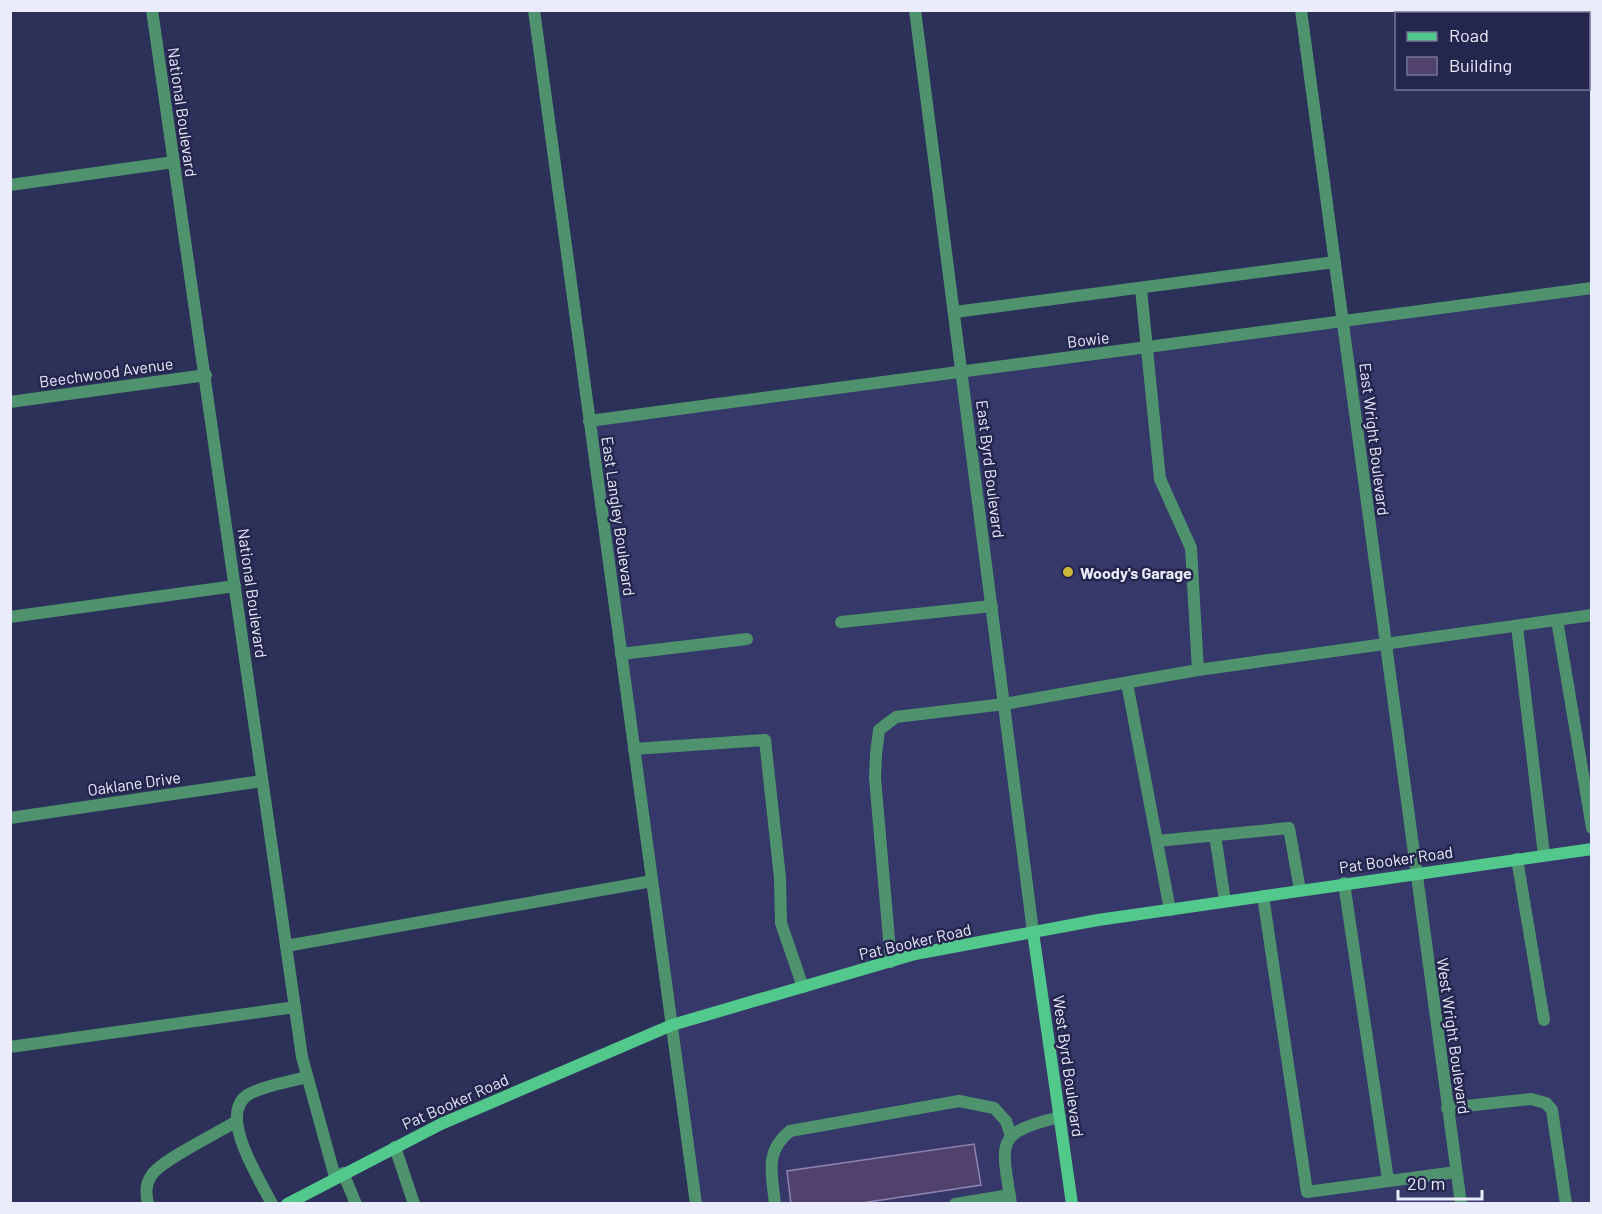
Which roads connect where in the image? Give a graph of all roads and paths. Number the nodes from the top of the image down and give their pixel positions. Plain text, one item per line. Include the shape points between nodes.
1 (152, 10) edge
2 (534, 10) edge
3 (915, 10) edge
4 (1301, 10) edge
5 (174, 162) junction
6 (10, 185) edge
7 (1335, 262) junction
8 (1592, 288) edge
9 (1141, 289) junction
10 (955, 312) junction
11 (1343, 323) junction
12 (1146, 348) junction
13 (962, 372) junction
14 (206, 375) junction
15 (10, 402) edge
16 (589, 421) junction
17 (235, 586) junction
18 (992, 606) junction
19 (1592, 615) edge
20 (10, 617) edge
21 (1557, 620) junction
22 (841, 622) dead end
23 (1517, 626) junction
24 (747, 639) dead end
25 (1385, 645) junction
26 (621, 654) junction
27 (1198, 670) junction
28 (1127, 683) junction
29 (1004, 704) junction
30 (634, 749) junction
31 (262, 781) junction
32 (10, 818) edge
33 (1592, 828) edge
34 (1215, 835) junction
35 (1157, 841) junction
36 (1592, 849) edge
37 (1544, 855) junction
38 (1517, 859) junction
39 (1415, 873) junction
40 (652, 881) junction
41 (1344, 883) junction
42 (1300, 890) junction
43 (1263, 896) junction
44 (1225, 901) junction
45 (1170, 910) junction
46 (1033, 932) junction
47 (286, 946) junction
48 (891, 962) junction
49 (803, 987) junction
50 (295, 1007) junction
51 (1544, 1020) dead end
52 (672, 1025) junction
53 (10, 1047) edge
54 (307, 1077) junction
55 (1448, 1108) junction
56 (1060, 1117) junction
57 (236, 1122) junction
58 (1011, 1136) junction
59 (395, 1147) junction
60 (1456, 1172) junction
61 (339, 1175) junction
62 (1388, 1180) junction
63 (1010, 1199) edge
64 (148, 1203) edge
65 (272, 1203) edge
66 (287, 1203) edge
67 (356, 1203) edge
68 (414, 1203) edge
69 (696, 1203) edge
70 (775, 1203) edge
71 (956, 1203) edge
72 (1072, 1203) edge
73 (1461, 1203) edge
74 (1566, 1203) edge

1 - 5 street, National Boulevard
2 - 16 street, East Langley Boulevard
3 - 10 street, East Byrd Boulevard
4 - 7 street, East Wright Boulevard
5 - 6 street
5 - 14 street, National Boulevard
7 - 9 street
7 - 11 street, East Wright Boulevard
8 - 11 street, Bowie
9 - 10 street
9 - 12 street
10 - 13 street, East Byrd Boulevard
11 - 12 street, Bowie
11 - 25 street, East Wright Boulevard
12 - 13 street, Bowie
12 - 27 street via 1160,479 1191,548
13 - 16 street, Bowie
13 - 18 street, East Byrd Boulevard
14 - 15 street, Beechwood Avenue
14 - 17 street, National Boulevard
16 - 26 street, East Langley Boulevard
17 - 20 street
17 - 31 street, National Boulevard
18 - 22 street
18 - 29 street, East Byrd Boulevard
19 - 21 street
21 - 23 street
21 - 33 street
23 - 25 street
23 - 37 street
24 - 26 street
25 - 27 street
25 - 39 street, East Wright Boulevard
26 - 30 street, East Langley Boulevard
27 - 28 street
28 - 29 street
28 - 35 street
29 - 46 street, East Byrd Boulevard
29 - 48 street via 896,717 879,730 875,778
30 - 40 street, East Langley Boulevard
30 - 49 street via 765,740 781,923
31 - 32 street, Oaklane Drive
31 - 47 street, National Boulevard
34 - 35 street
34 - 42 street via 1289,828
34 - 44 street
35 - 45 street
36 - 37 main road, Pat Booker Road
37 - 38 main road, Pat Booker Road
38 - 39 main road, Pat Booker Road
38 - 51 street
39 - 41 main road, Pat Booker Road
39 - 55 street, West Wright Boulevard
40 - 47 street
40 - 52 street, East Langley Boulevard
41 - 42 main road, Pat Booker Road
41 - 62 street
42 - 43 main road, Pat Booker Road
43 - 44 main road, Pat Booker Road
43 - 62 street via 1307,1192
44 - 45 main road, Pat Booker Road
45 - 46 main road, Pat Booker Road
46 - 48 main road, Pat Booker Road
46 - 56 main road, West Byrd Boulevard
47 - 50 street, National Boulevard
48 - 49 main road, Pat Booker Road
49 - 52 main road, Pat Booker Road
50 - 53 street
50 - 54 street, National Boulevard
52 - 59 main road, Pat Booker Road
52 - 69 street, East Langley Boulevard
54 - 57 street via 247,1095 237,1106
54 - 61 street, National Boulevard
55 - 60 street, West Wright Boulevard
55 - 74 street via 1531,1099 1546,1103 1552,1110
56 - 58 street via 1025,1126
56 - 72 main road, West Byrd Boulevard
57 - 64 street via 151,1174 145,1191
57 - 65 street
58 - 63 street via 1004,1154
58 - 70 street via 1006,1121 994,1108 959,1101 790,1131 776,1142 773,1152
59 - 61 main road, Pat Booker Road
59 - 68 street
60 - 62 street
60 - 73 street, West Wright Boulevard
61 - 66 main road, Pat Booker Road
61 - 67 street, National Boulevard
63 - 71 street

